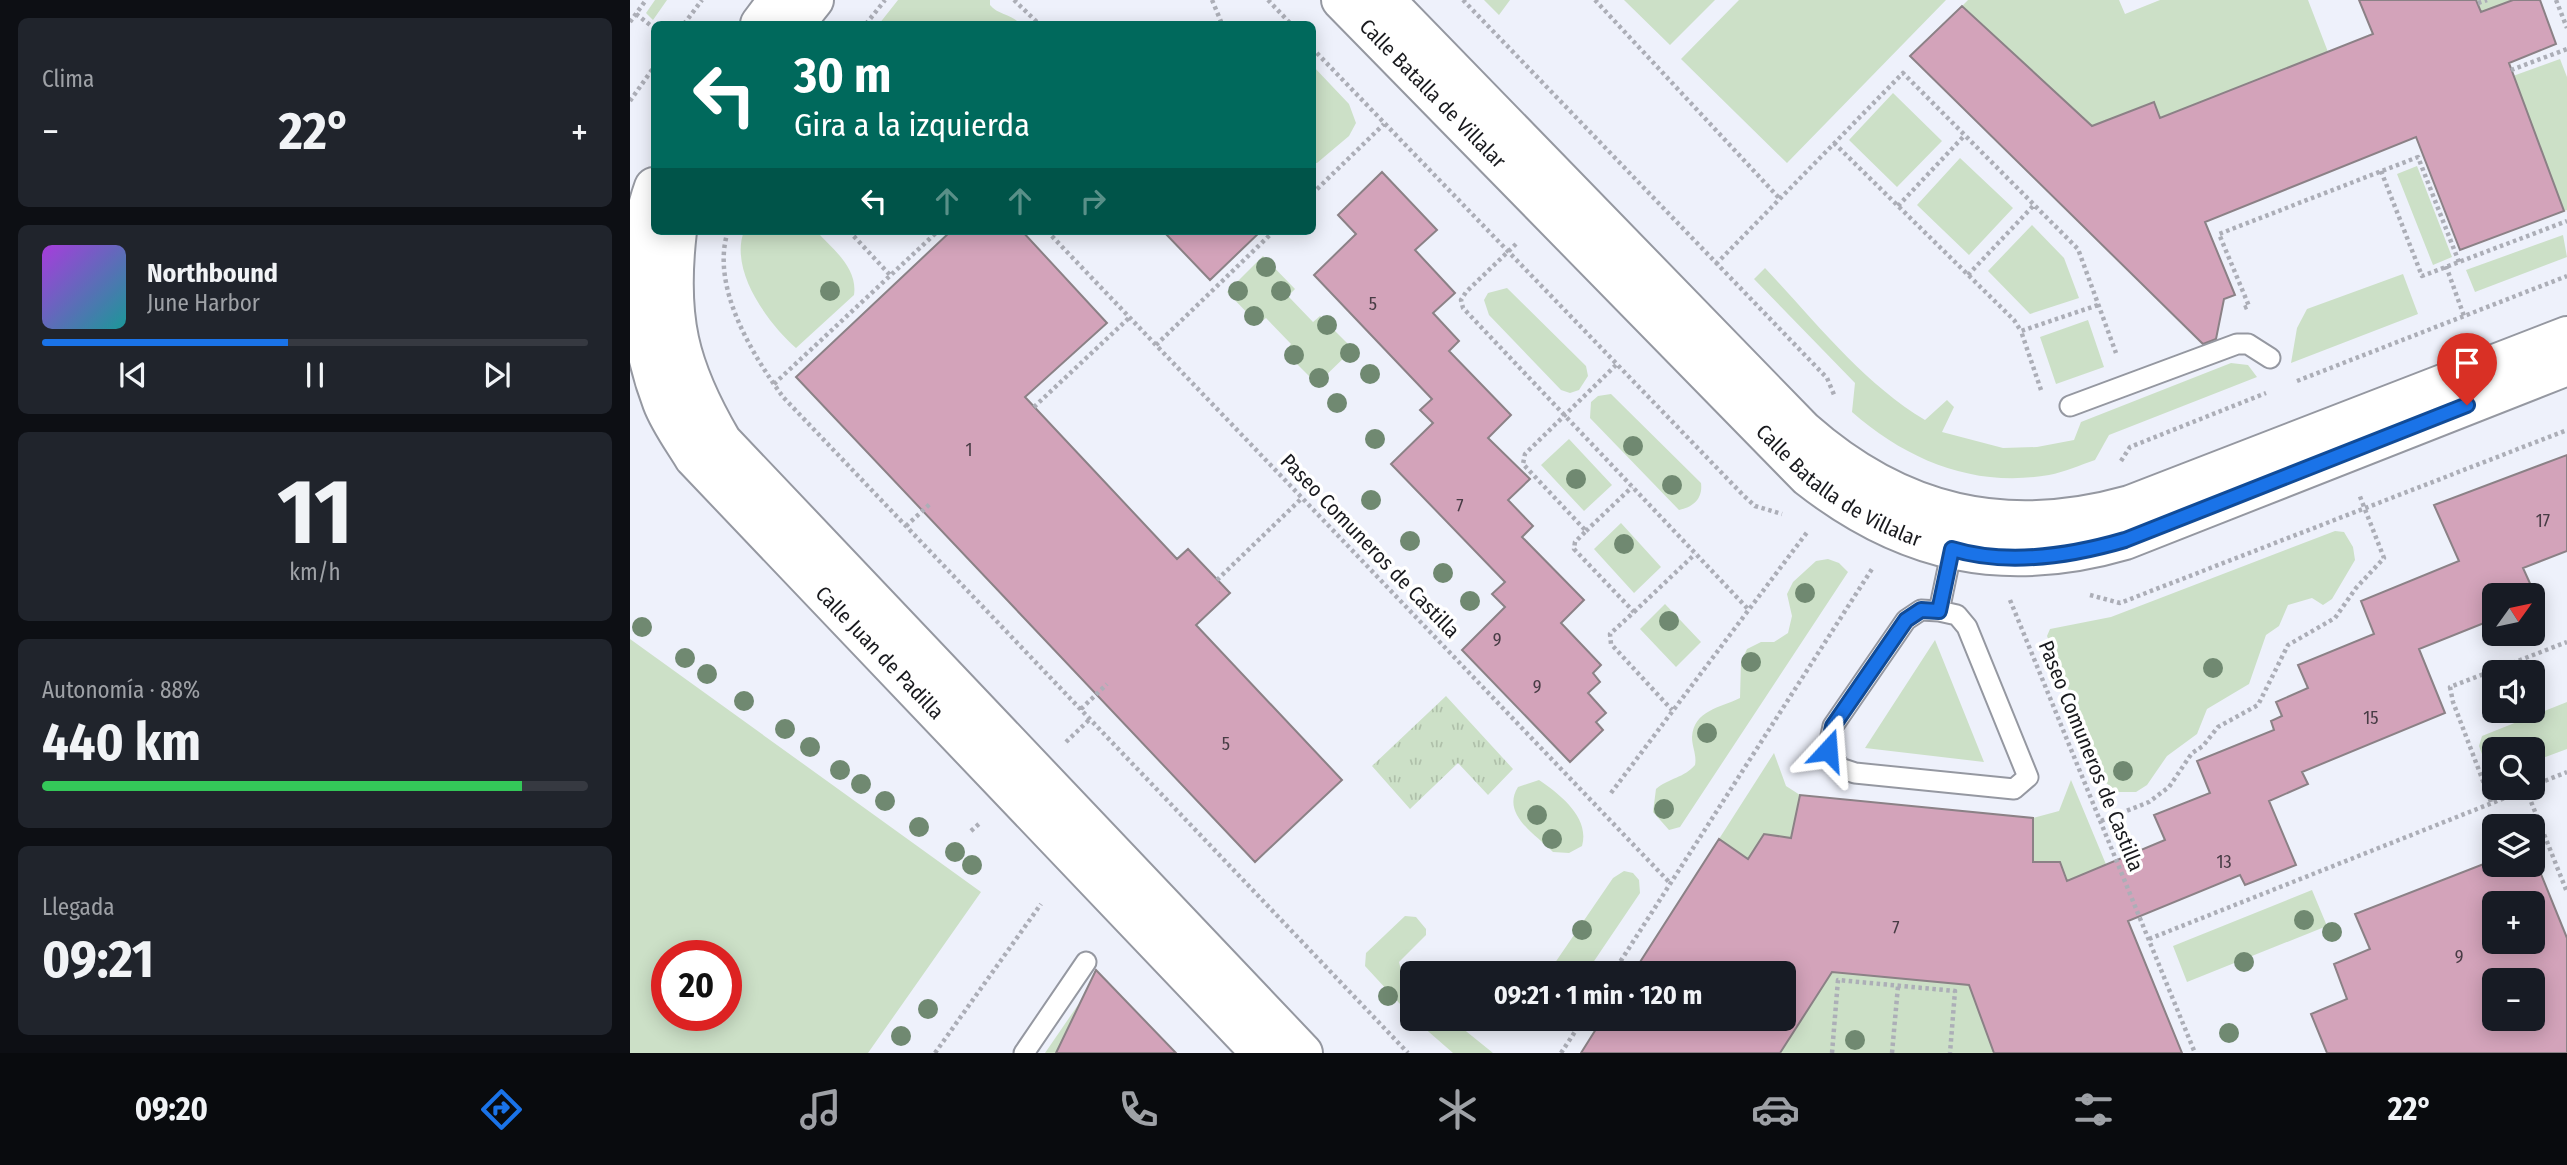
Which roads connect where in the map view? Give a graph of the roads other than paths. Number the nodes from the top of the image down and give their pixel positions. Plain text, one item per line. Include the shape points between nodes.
1 (778, 0) edge
2 (814, 0) edge
3 (1341, 0) edge
4 (1385, 0) edge
5 (762, 21) edge
6 (797, 21) edge
7 (651, 199) edge
8 (677, 235) edge
9 (2567, 336) edge
10 (2270, 358) dead end
11 (2567, 366) edge
12 (2070, 406) dead end
13 (1952, 549) junction
14 (1939, 611) junction
15 (1086, 962) dead end
16 (1024, 1053) edge
17 (1261, 1053) edge
18 (1303, 1053) edge

1 - 5 street
2 - 6 street
3 - 13 street, Calle Batalla de Villalar via 1808,477 1856,512 1897,532
4 - 9 street, Calle Batalla de Villalar via 1803,430 1858,474 1957,513 2034,522 2130,506
7 - 17 street, Calle Juan de Padilla via 641,241 641,322 663,405 694,458
8 - 18 street, Calle Juan de Padilla via 672,300 676,329 693,385 722,441
10 - 12 lane via 2248,344 2237,344
11 - 13 street, Calle Batalla de Villalar via 2125,540 2087,551 2026,558
13 - 14 lane
14 - 14 lane via 1957,615 1967,627 2028,777 2014,789 1856,773 1840,768 1828,750 1833,726 1906,620 1921,610
15 - 16 lane

